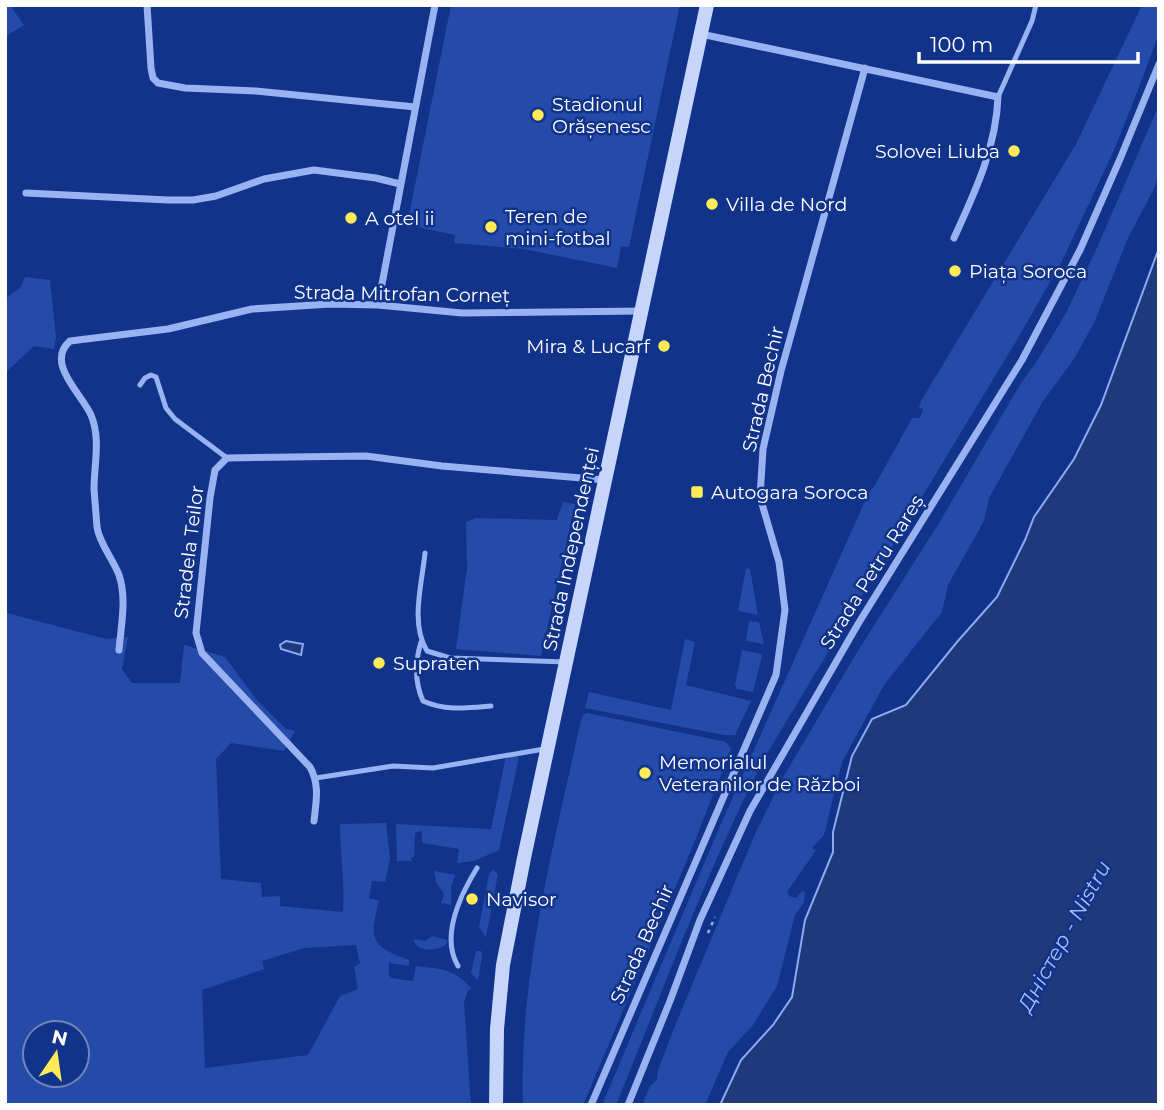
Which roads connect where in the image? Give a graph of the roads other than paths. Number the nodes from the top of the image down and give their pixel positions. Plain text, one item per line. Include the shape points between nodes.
1 (147, 5) edge
2 (435, 5) edge
3 (707, 5) edge
4 (1036, 5) edge
5 (700, 34) junction
6 (1159, 64) edge
7 (865, 68) junction
8 (998, 97) junction
9 (415, 107) junction
10 (400, 184) junction
11 (26, 193) dead end
12 (954, 238) dead end
13 (378, 305) junction
14 (643, 311) junction
15 (140, 385) dead end
16 (227, 458) junction
17 (606, 480) junction
18 (425, 553) dead end
19 (421, 642) junction
20 (119, 650) dead end
21 (566, 663) junction
22 (491, 706) dead end
23 (547, 749) junction
24 (316, 778) junction
25 (314, 821) dead end
26 (477, 868) dead end
27 (458, 966) dead end
28 (496, 1105) edge
29 (591, 1105) edge
30 (628, 1105) edge

1 - 9 street via 150,61 158,83
2 - 9 street
3 - 5 main road, Strada Independenței
4 - 8 lane
5 - 7 street
5 - 14 main road, Strada Independenței
6 - 30 street, Strada Petru Rareș via 1080,250 1022,360 858,624 750,811 700,920
7 - 8 street
7 - 29 street, Strada Bechir via 763,449 760,497 779,562 785,610 776,676
8 - 12 street via 994,139
9 - 10 street
10 - 11 street via 314,170 193,200
10 - 13 street
13 - 14 street, Strada Mitrofan Corneț via 462,313
13 - 20 street, Strada Mitrofan Corneț via 253,309 168,330 70,341 63,348 63,368 94,428 97,531 116,568 123,595
14 - 17 main road, Strada Independenței
15 - 16 lane via 145,378 156,377 174,419
16 - 17 street via 366,456
16 - 24 street, Stradela Teilor via 219,463 213,479 197,642
17 - 21 main road, Strada Independenței
18 - 19 lane via 418,625
19 - 21 lane via 427,651 450,657
19 - 22 lane via 416,660 423,701 459,709
21 - 23 main road, Strada Independenței
23 - 24 lane via 433,768 393,766
23 - 28 main road, Strada Independenței via 503,965
24 - 25 street
26 - 27 lane via 457,906 452,956

